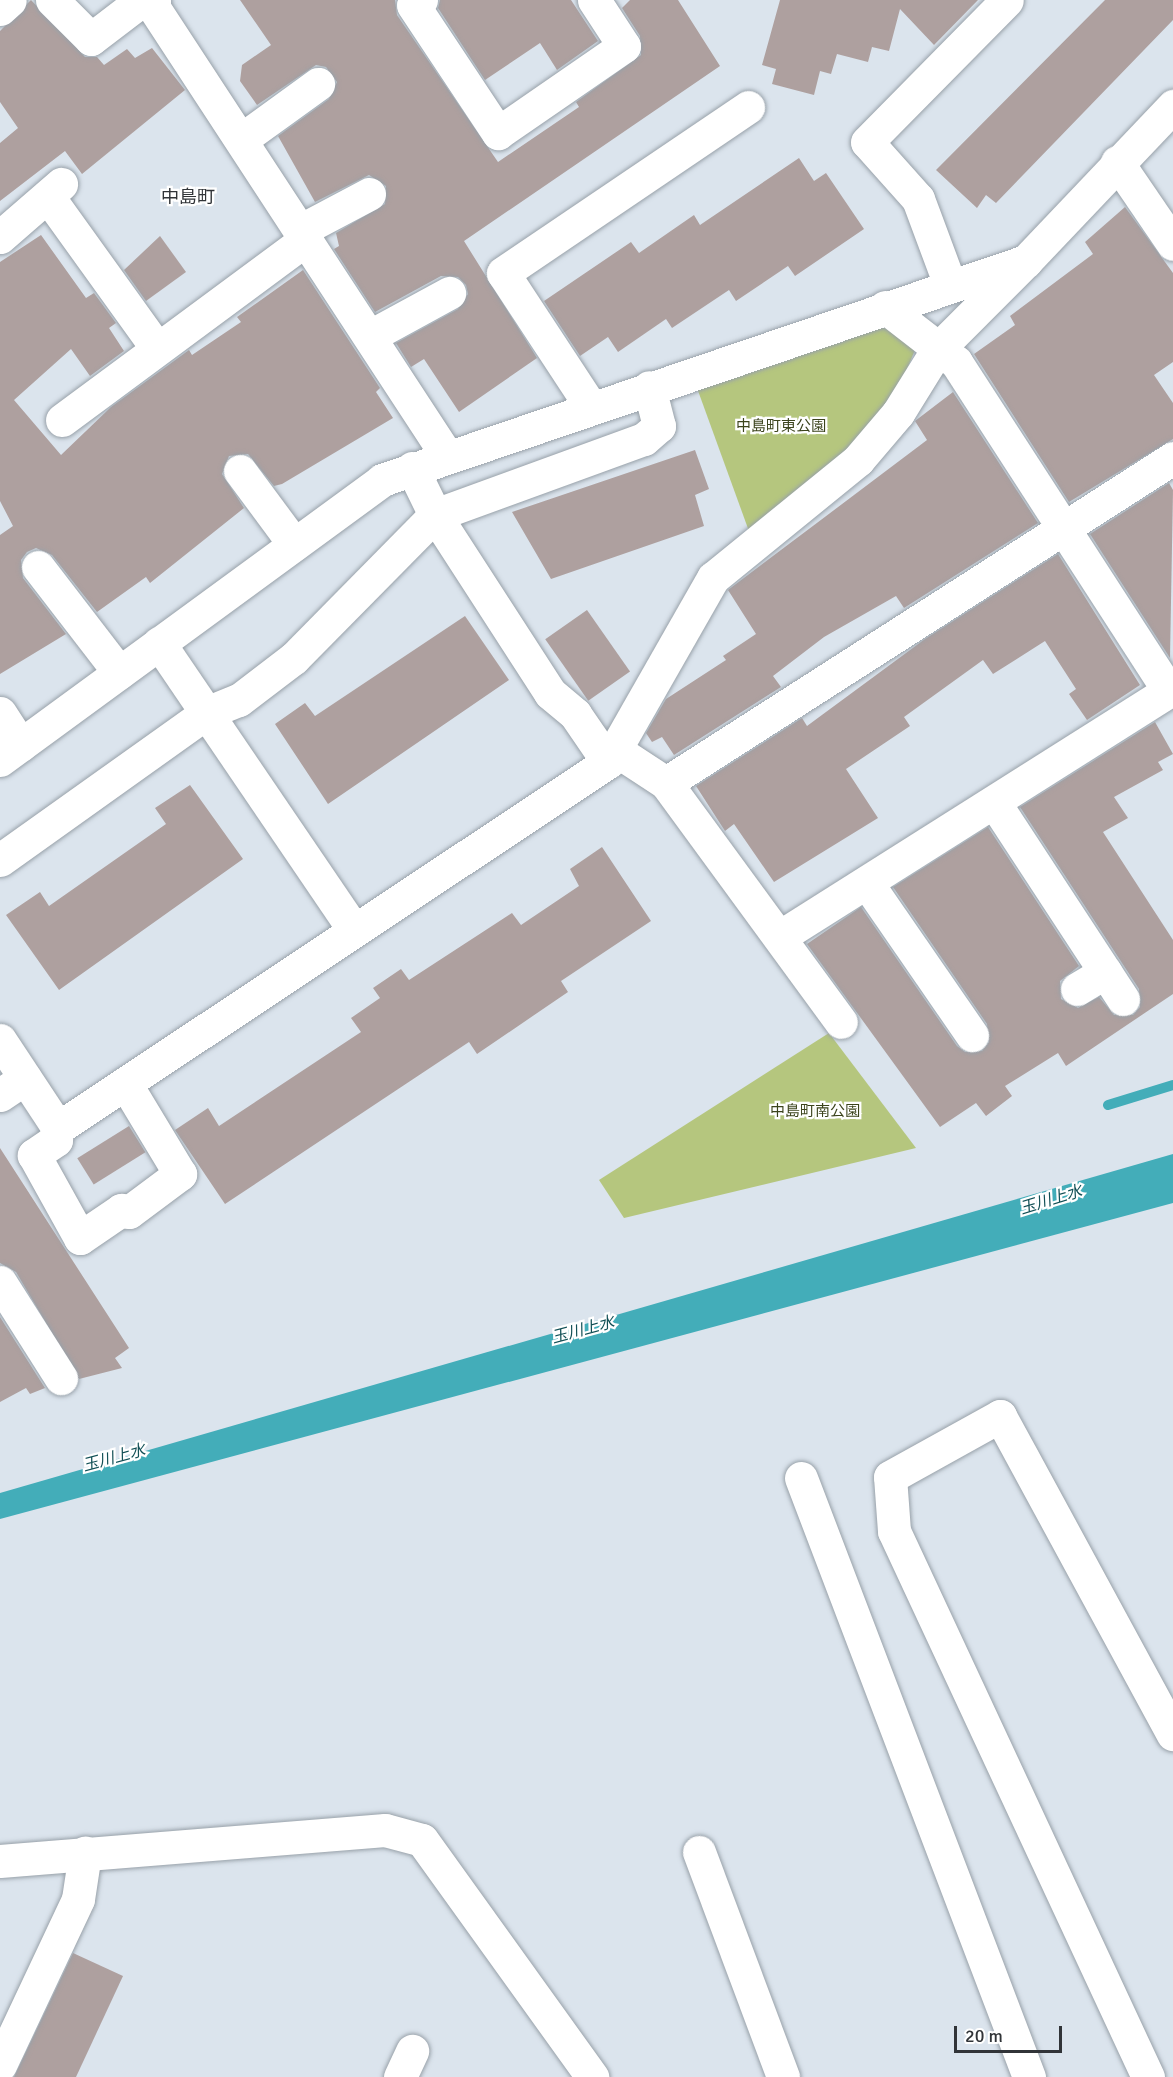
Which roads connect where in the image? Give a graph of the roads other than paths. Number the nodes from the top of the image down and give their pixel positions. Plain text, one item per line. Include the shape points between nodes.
1 (10, 0) edge
2 (52, 0) edge
3 (142, 0) edge
4 (154, 0) edge
5 (420, 0) edge
6 (594, 0) edge
7 (1007, 0) edge
8 (0, 9) edge
9 (318, 84) dead end
10 (1173, 106) edge
11 (748, 107) dead end
12 (242, 139) junction
13 (1117, 162) junction
14 (369, 194) dead end
15 (304, 234) junction
16 (0, 237) edge
17 (1173, 244) edge
18 (1026, 261) junction
19 (950, 285) junction
20 (449, 293) dead end
21 (885, 307) junction
22 (372, 335) junction
23 (156, 347) junction
24 (937, 350) junction
25 (649, 387) junction
26 (591, 407) junction
27 (62, 420) dead end
28 (447, 456) junction
29 (1173, 458) edge
30 (412, 468) junction
31 (240, 471) dead end
32 (435, 515) junction
33 (1066, 528) junction
34 (294, 544) junction
35 (38, 567) dead end
36 (159, 643) junction
37 (119, 672) junction
38 (1171, 689) edge
39 (0, 713) edge
40 (206, 713) junction
41 (11, 753) edge
42 (611, 755) junction
43 (666, 783) junction
44 (996, 805) junction
45 (0, 860) edge
46 (867, 883) junction
47 (354, 930) junction
48 (781, 936) junction
49 (1105, 972) junction
50 (1077, 989) dead end
51 (1123, 999) dead end
52 (841, 1022) dead end
53 (972, 1035) dead end
54 (0, 1040) edge
55 (125, 1083) junction
56 (13, 1086) edge
57 (57, 1126) junction
58 (0, 1282) edge
59 (61, 1378) dead end
60 (801, 1478) dead end
61 (1173, 1734) edge
62 (85, 1852) junction
63 (699, 1852) dead end
64 (0, 1861) edge
65 (0, 2065) edge
66 (592, 2077) edge
67 (783, 2077) edge
68 (1029, 2077) edge
69 (1148, 2077) edge

1 - 8 street
2 - 3 street via 90,39
4 - 12 street via 154,8
5 - 6 street via 413,5 498,133 624,46
7 - 19 street via 867,142 918,199
9 - 12 street
10 - 13 street
11 - 26 street via 503,273
12 - 15 street
13 - 17 street
13 - 18 street
14 - 15 street
15 - 22 street
15 - 23 street
16 - 23 street via 55,191
18 - 19 street
18 - 24 street
19 - 21 street
20 - 22 street
21 - 24 street
21 - 25 street
22 - 28 street
23 - 27 street
24 - 33 street via 956,362
24 - 42 street via 898,413 858,460 713,578
25 - 26 street
25 - 32 street via 658,426 644,439
26 - 28 street
28 - 30 street
29 - 33 street
30 - 32 street
30 - 34 street via 382,480
31 - 34 street
32 - 40 street via 294,658 239,700
32 - 42 street via 550,693 575,714
33 - 38 street
33 - 43 street
34 - 36 street
35 - 37 street
36 - 37 street
36 - 40 street
37 - 41 street
38 - 44 street
39 - 41 street
40 - 45 street
40 - 47 street
42 - 43 street
42 - 47 street
43 - 48 street
44 - 46 street
44 - 49 street
46 - 48 street
46 - 53 street
47 - 55 street
48 - 52 street
49 - 50 street
49 - 51 street
54 - 56 street
55 - 57 street
55 - 57 street via 180,1174 129,1212 121,1210 80,1238 34,1155 56,1140
56 - 57 street
58 - 59 street
60 - 68 street
61 - 69 street via 1000,1416 890,1477 894,1531
62 - 64 street
62 - 65 street via 78,1899
62 - 66 street via 385,1830 422,1840
63 - 67 street

